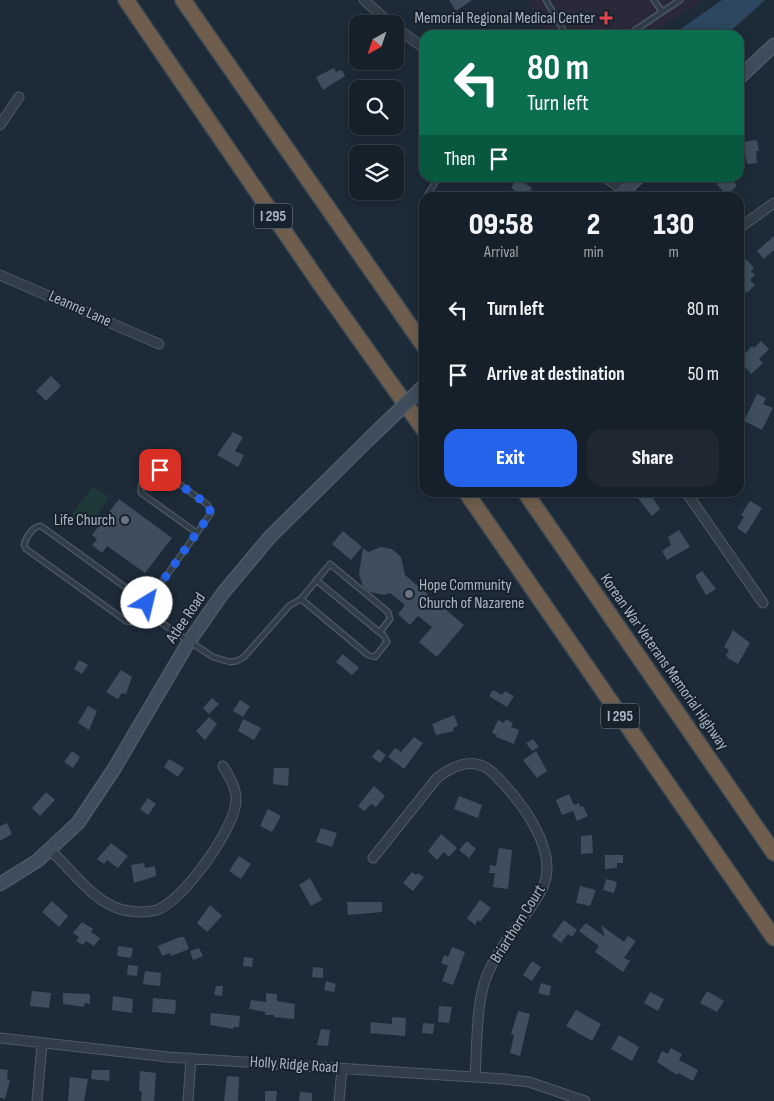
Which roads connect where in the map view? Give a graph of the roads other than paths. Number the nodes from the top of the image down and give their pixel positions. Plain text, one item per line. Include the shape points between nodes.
1 (126, 0) edge
2 (183, 0) edge
3 (364, 0) edge
4 (546, 0) edge
5 (654, 0) edge
6 (680, 0) edge
7 (662, 12) junction
8 (381, 15) edge
9 (563, 30) edge
10 (635, 30) edge
11 (404, 34) edge
12 (419, 44) edge
13 (774, 45) edge
14 (744, 73) edge
15 (19, 96) dead end
16 (0, 125) edge
17 (610, 182) edge
18 (633, 182) edge
19 (618, 192) edge
20 (622, 192) edge
21 (774, 203) edge
22 (744, 224) edge
23 (0, 275) edge
24 (419, 339) edge
25 (159, 344) dead end
26 (419, 391) edge
27 (419, 423) edge
28 (469, 497) edge
29 (528, 497) edge
30 (689, 497) edge
31 (198, 533) junction
32 (316, 580) junction
33 (301, 599) junction
34 (147, 603) junction
35 (763, 603) dead end
36 (142, 610) junction
37 (380, 632) junction
38 (188, 643) junction
39 (224, 766) dead end
40 (50, 850) junction
41 (774, 853) edge
42 (373, 858) dead end
43 (0, 884) edge
44 (772, 932) edge
45 (0, 1038) edge
46 (42, 1044) junction
47 (191, 1058) junction
48 (342, 1069) junction
49 (475, 1076) junction
50 (37, 1101) edge
51 (188, 1101) edge
52 (339, 1101) edge
53 (585, 1101) edge

1 - 27 highway, I 295
2 - 24 highway
3 - 8 street
4 - 9 lane
5 - 7 lane
6 - 7 lane
7 - 10 lane
11 - 12 street
13 - 14 main road
15 - 16 street
17 - 19 street
18 - 20 main road
21 - 22 street
23 - 25 street, Leanne Lane
26 - 38 main road, Atlee Road, bridge via 263,544
28 - 44 highway, I 295
29 - 41 highway, Korean War Veterans Memorial Highway
30 - 35 street
31 - 31 lane via 211,513 208,505 154,469 140,488 141,493
31 - 34 lane
32 - 33 lane
32 - 37 lane
32 - 37 lane via 330,564 388,612 390,619
33 - 37 lane via 368,656 374,656 387,642
33 - 38 lane via 289,606 237,661 213,657
34 - 36 lane
34 - 36 lane via 41,526 34,528 25,541 26,548 126,621 132,622
36 - 38 lane
38 - 40 main road, Atlee Road via 90,808 71,832
39 - 40 street via 236,796 235,810 202,867 166,906 134,912 110,905 84,885
40 - 43 main road, Atlee Road
42 - 49 street, Briarthorn Court via 437,778 450,768 466,763 490,771 536,830 547,859 546,880 485,978
45 - 46 street, Holly Ridge Road
46 - 47 street, Holly Ridge Road
46 - 50 street
47 - 48 street, Holly Ridge Road
47 - 51 street
48 - 49 street, Holly Ridge Road
48 - 52 street
49 - 53 street, Holly Ridge Road via 529,1082

